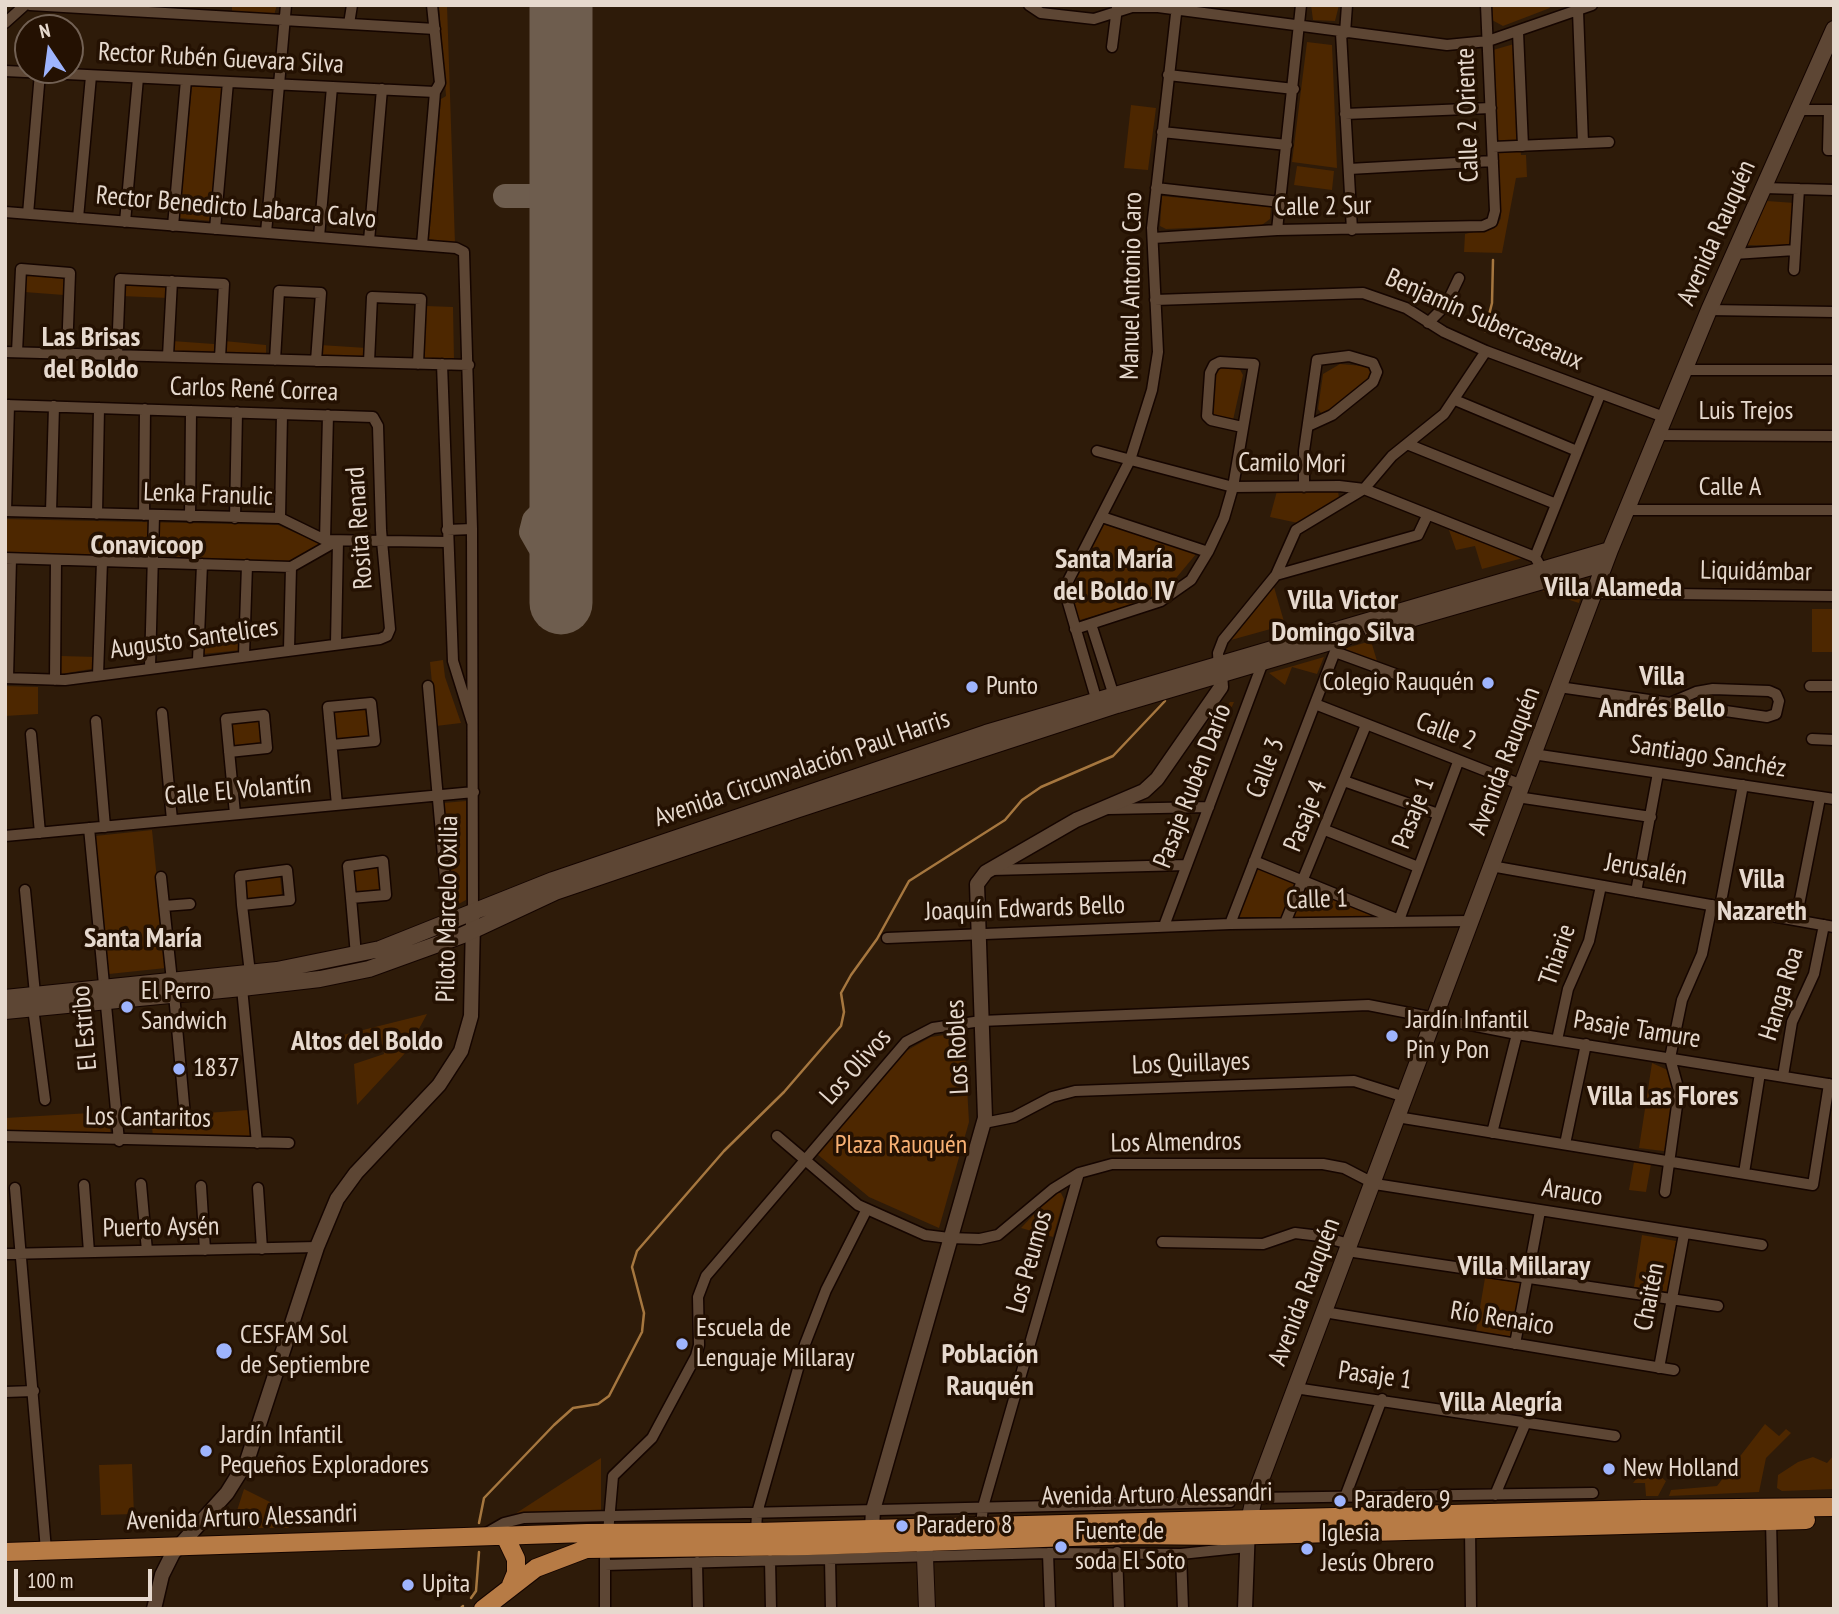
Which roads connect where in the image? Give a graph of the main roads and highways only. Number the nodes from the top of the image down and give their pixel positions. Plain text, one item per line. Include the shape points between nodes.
1 (1834, 29) edge
2 (1608, 556) junction
3 (1339, 640) junction
4 (1219, 669) junction
5 (1098, 705) junction
6 (173, 988) junction
7 (5, 998) edge
8 (34, 1001) junction
9 (5, 1011) edge
10 (1834, 1507) edge
11 (1834, 1519) edge
12 (1248, 1534) junction
13 (505, 1536) junction
14 (607, 1541) junction
15 (925, 1542) junction
16 (5, 1552) edge
17 (511, 1585) junction
18 (483, 1609) edge
19 (927, 1609) edge

1 - 2 main road, Avenida Rauquén via 1709,310
2 - 3 main road, Avenida Circunvalación Paul Harris via 1542,569
2 - 12 main road, Avenida Rauquén via 1254,1498
3 - 4 main road, Avenida Circunvalación Paul Harris
3 - 4 main road, Avenida Circunvalación Paul Harris via 1263,662
4 - 5 main road, Avenida Circunvalación Paul Harris
5 - 6 main road, Avenida Circunvalación Paul Harris via 807,791 356,955
5 - 6 main road, Avenida Circunvalación Paul Harris via 555,892 474,931 369,968 242,988
6 - 8 main road, Avenida Circunvalación Paul Harris
7 - 8 main road, Avenida Circunvalación Paul Harris
8 - 9 main road, Avenida Circunvalación Paul Harris
10 - 12 main road, Avenida Arturo Alessandri via 1630,1509
11 - 12 main road, Avenida Arturo Alessandri
12 - 15 main road, Avenida Arturo Alessandri
12 - 15 main road, Avenida Arturo Alessandri via 982,1516
13 - 14 main road, Avenida Arturo Alessandri
13 - 16 main road, Avenida Arturo Alessandri
13 - 17 main road via 516,1559
14 - 15 main road, Avenida Arturo Alessandri
14 - 15 main road, Avenida Arturo Alessandri via 873,1519
14 - 17 main road, Avenida Arturo Alessandri via 548,1562
15 - 19 main road
17 - 18 main road, Avenida Arturo Alessandri

